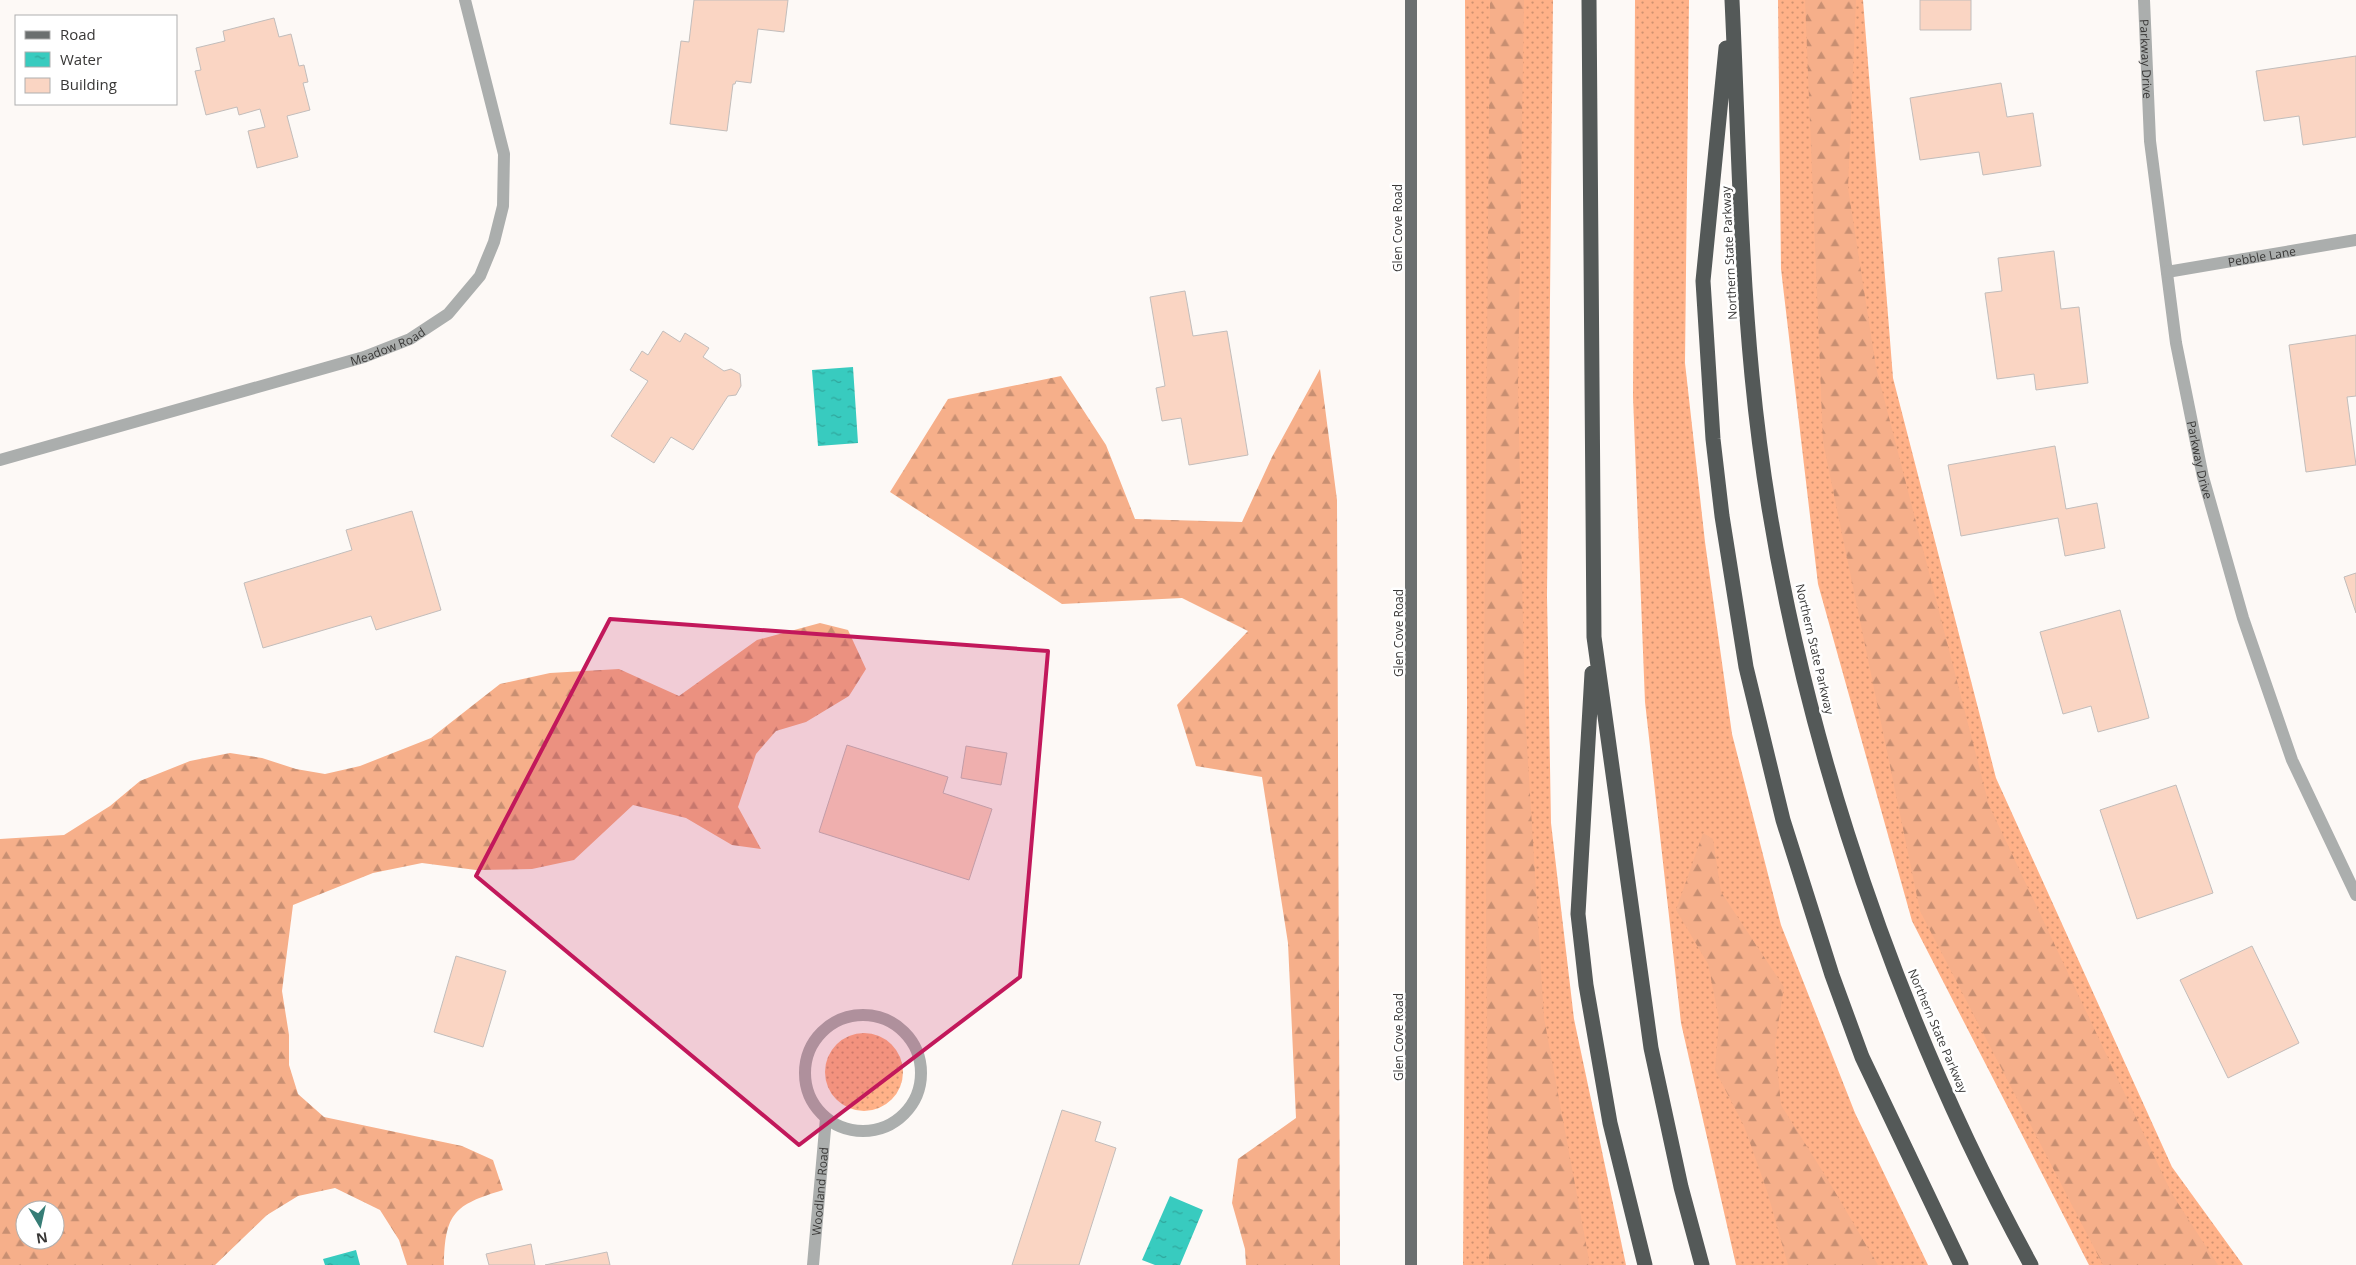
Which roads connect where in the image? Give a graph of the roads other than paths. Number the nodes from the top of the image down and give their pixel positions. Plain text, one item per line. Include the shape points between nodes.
1 (465, 0) edge
2 (1411, 0) edge
3 (1589, 0) edge
4 (1731, 0) edge
5 (2144, 0) edge
6 (2356, 240) edge
7 (2168, 272) junction
8 (0, 460) edge
9 (1594, 637) junction
10 (2356, 895) edge
11 (826, 1118) junction
12 (813, 1265) edge
13 (1411, 1265) edge
14 (1645, 1265) edge
15 (1702, 1265) edge
16 (1961, 1265) edge
17 (2031, 1265) edge

1 - 8 street, Meadow Road via 504,154 503,206 494,242 480,276 448,314 410,339 364,356
2 - 13 main road, Glen Cove Road
3 - 9 highway
4 - 16 highway via 1703,281 1713,440 1746,667 1783,820 1832,974 1862,1057
4 - 17 highway, Northern State Parkway via 1752,377 1779,557 1801,664 1825,755 1889,952 1960,1121 2000,1208
5 - 7 street, Parkway Drive via 2150,141
6 - 7 street, Pebble Lane
7 - 10 street, Parkway Drive via 2176,343 2203,477 2242,618 2292,760
9 - 14 highway via 1578,914 1586,985 1608,1113
9 - 15 highway via 1651,1048 1681,1187
11 - 11 street via 840,1127 874,1131 904,1115 915,1101 921,1085 922,1067 908,1034 879,1016 862,1014 831,1024 817,1036 808,1052 806,1088 813,1104
11 - 12 street, Woodland Road

